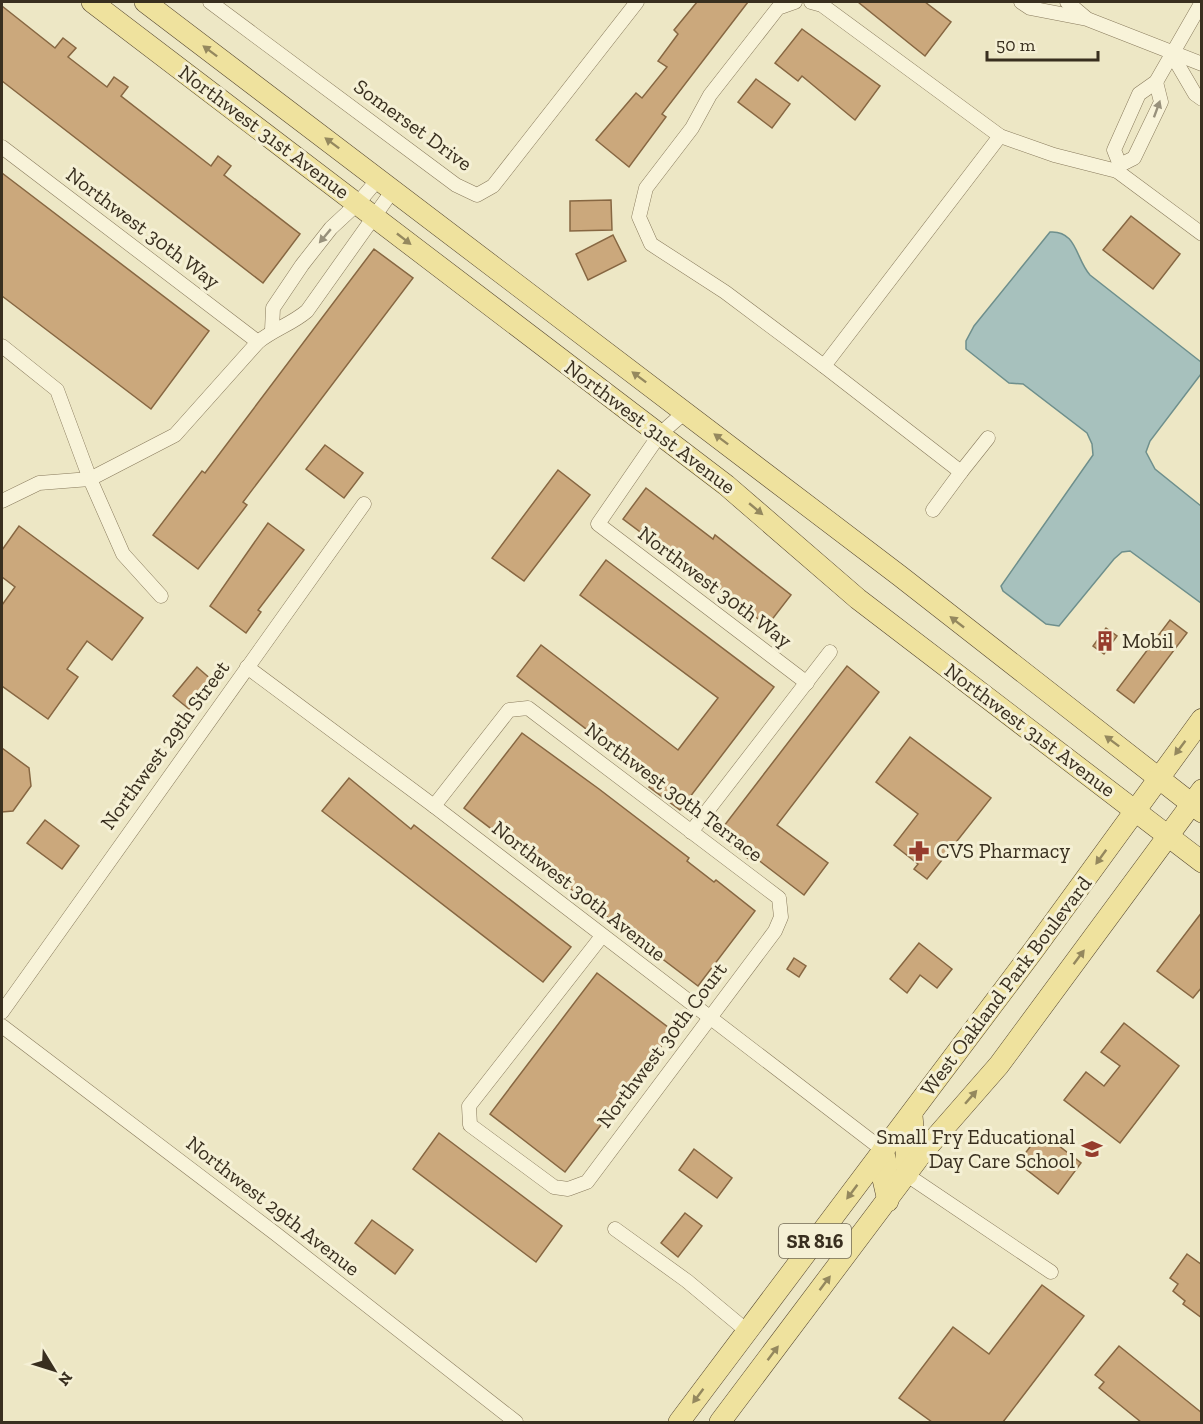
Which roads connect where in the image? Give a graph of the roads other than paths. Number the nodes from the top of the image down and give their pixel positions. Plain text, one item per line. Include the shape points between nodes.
1 (92, 2) edge
2 (145, 2) edge
3 (210, 2) edge
4 (637, 2) edge
5 (795, 2) edge
6 (811, 2) edge
7 (1021, 2) edge
8 (1067, 2) edge
9 (1202, 2) edge
10 (1087, 19) junction
11 (1171, 53) junction
12 (1202, 64) edge
13 (1156, 82) junction
14 (1202, 99) edge
15 (1123, 127) junction
16 (1000, 136) junction
17 (1144, 137) junction
18 (2, 147) edge
19 (1119, 168) junction
20 (386, 184) junction
21 (365, 209) junction
22 (1202, 234) edge
23 (272, 330) junction
24 (258, 342) junction
25 (2, 346) edge
26 (824, 366) junction
27 (685, 412) junction
28 (660, 434) junction
29 (988, 438) dead end
30 (961, 472) junction
31 (90, 478) junction
32 (2, 501) edge
33 (364, 504) dead end
34 (933, 510) dead end
35 (161, 596) dead end
36 (830, 652) dead end
37 (247, 667) junction
38 (807, 683) junction
39 (1202, 719) edge
40 (1158, 777) junction
41 (1198, 802) edge
42 (434, 806) junction
43 (1136, 810) junction
44 (691, 832) junction
45 (1168, 835) junction
46 (1202, 861) edge
47 (781, 916) joint
48 (602, 936) junction
49 (2, 1012) edge
50 (709, 1018) junction
51 (2, 1026) edge
52 (912, 1112) junction
53 (883, 1150) junction
54 (907, 1174) junction
55 (888, 1201) junction
56 (615, 1229) dead end
57 (1051, 1272) dead end
58 (747, 1331) junction
59 (516, 1422) edge
60 (679, 1422) edge
61 (720, 1422) edge

1 - 21 main road, Northwest 31st Avenue
20 -> 2 main road, Northwest 31st Avenue
3 - 4 street, Somerset Drive via 456,185 477,195 493,186
5 - 26 street via 778,8 710,95 692,128 646,188 639,217 651,244 725,292
6 - 16 street via 822,5
7 - 10 street via 1030,8
8 - 10 street
9 - 11 street
10 - 11 street
11 - 12 street
11 - 13 street
11 - 14 street via 1195,94
13 - 15 street via 1139,94
17 -> 13 street via 1161,102
15 - 17 street
15 - 19 street via 1114,150
16 - 19 street via 1054,155
16 - 26 street
17 - 19 street via 1134,158
18 - 24 street, Northwest 30th Way
19 - 22 street
20 - 21 street
20 - 21 street
27 -> 20 main road, Northwest 31st Avenue
21 - 23 street via 307,311
21 -> 23 street via 316,246 273,308
21 -> 28 main road, Northwest 31st Avenue
23 - 24 street
24 - 31 street via 175,435
25 - 31 street via 57,390
26 - 30 street
27 - 28 street
40 -> 27 main road, Northwest 31st Avenue
28 - 38 street, Northwest 30th Way via 598,524
28 -> 43 main road, Northwest 31st Avenue via 755,508 858,599
29 - 30 street
30 - 34 street
31 - 32 street via 39,483
31 - 35 street via 123,554
33 - 37 street, Northwest 29th Street
36 - 38 street
37 - 42 street, Northwest 30th Avenue
37 - 49 street, Northwest 29th Street
38 - 44 street
39 -> 40 main road, West Oakland Park Boulevard / SR 816
40 - 41 main road, Northwest 31st Avenue
40 - 43 main road, West Oakland Park Boulevard / SR 816
41 - 45 main road, West Oakland Park Boulevard / SR 816
42 - 44 street, Northwest 30th Terrace via 509,710 528,708
42 - 48 street, Northwest 30th Avenue
43 - 45 main road, Northwest 31st Avenue
43 -> 52 main road, West Oakland Park Boulevard / SR 816
44 - 47 street, Northwest 30th Terrace via 779,898
45 - 46 main road, Northwest 31st Avenue
54 -> 45 main road, West Oakland Park Boulevard / SR 816 via 999,1065
47 - 50 street, Northwest 30th Court via 775,931
48 - 50 street, Northwest 30th Avenue
48 - 50 street, Northwest 30th Court via 469,1106 470,1125 554,1187 568,1189 587,1182
50 - 53 street, Northwest 30th Avenue
51 - 59 street, Northwest 29th Avenue
52 - 53 main road, West Oakland Park Boulevard / SR 816
52 - 54 main road
53 - 55 main road
53 -> 58 main road, West Oakland Park Boulevard / SR 816
54 - 55 main road, West Oakland Park Boulevard / SR 816
54 - 57 street
61 -> 55 main road, West Oakland Park Boulevard / SR 816
56 - 58 street
58 -> 60 main road, West Oakland Park Boulevard / SR 816

